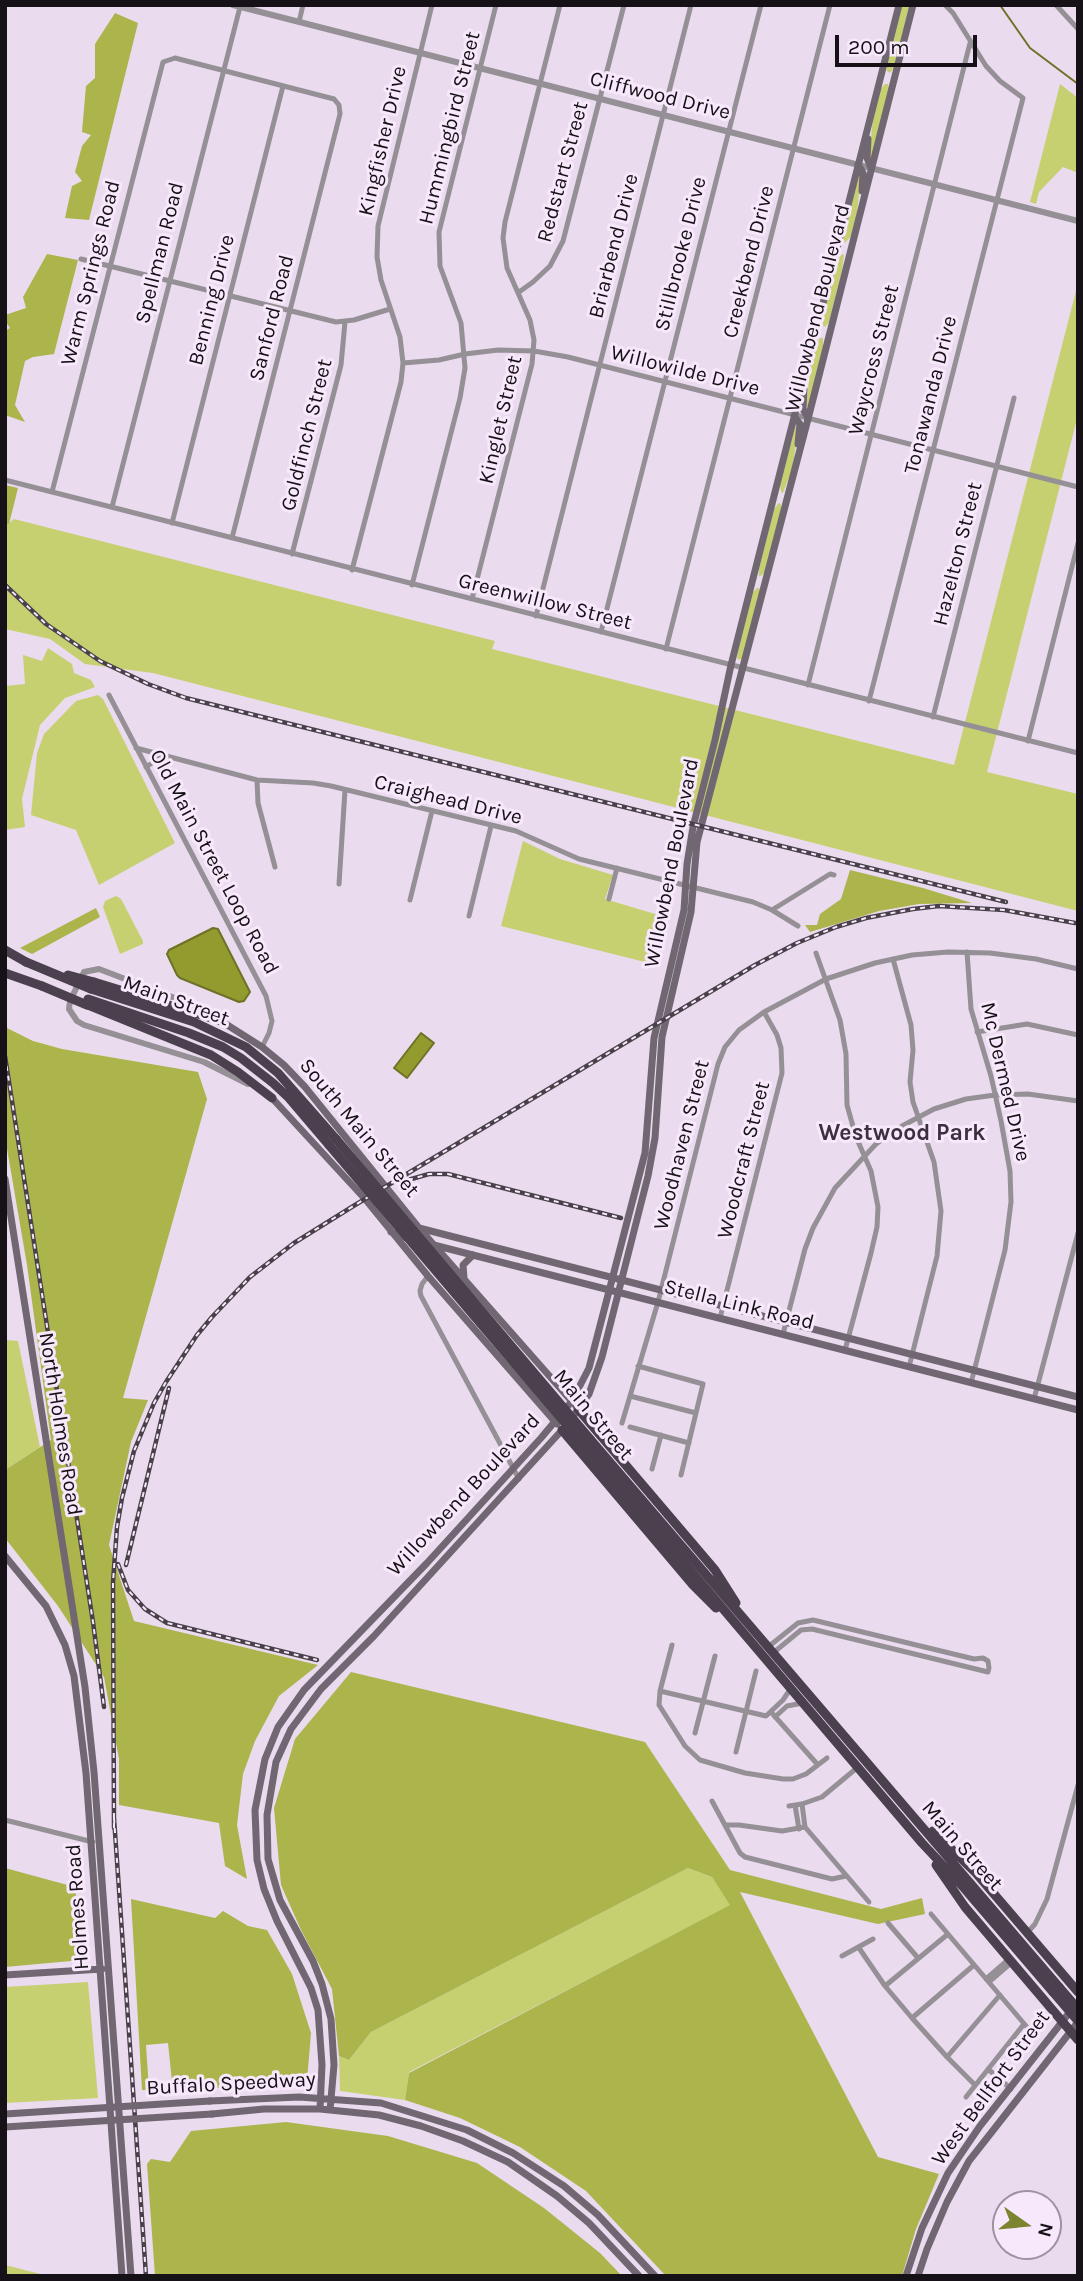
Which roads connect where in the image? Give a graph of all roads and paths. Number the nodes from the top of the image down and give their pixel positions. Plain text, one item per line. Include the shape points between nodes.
1 (303, 5) edge
2 (432, 5) edge
3 (496, 5) edge
4 (560, 5) edge
5 (624, 5) edge
6 (691, 5) edge
7 (761, 5) edge
8 (830, 5) edge
9 (899, 5) edge
10 (913, 5) edge
11 (945, 5) edge
12 (1055, 5) edge
13 (236, 6) edge
14 (299, 22) junction
15 (1078, 29) edge
16 (970, 43) junction
17 (420, 53) junction
18 (480, 68) junction
19 (223, 70) junction
20 (881, 76) junction
21 (894, 79) junction
22 (540, 83) junction
23 (283, 86) junction
24 (600, 99) junction
25 (663, 115) junction
26 (869, 121) junction
27 (729, 131) junction
28 (794, 148) junction
29 (858, 164) junction
30 (871, 167) junction
31 (935, 184) junction
32 (997, 200) junction
33 (862, 206) junction
34 (1078, 221) edge
35 (837, 248) junction
36 (850, 251) junction
37 (80, 259) dead end
38 (109, 266) junction
39 (169, 281) junction
40 (519, 292) junction
41 (230, 296) junction
42 (390, 309) junction
43 (290, 311) junction
44 (345, 322) junction
45 (816, 330) junction
46 (829, 333) junction
47 (534, 351) junction
48 (465, 354) junction
49 (403, 363) junction
50 (600, 366) junction
51 (805, 374) junction
52 (665, 383) junction
53 (1014, 398) dead end
54 (730, 399) junction
55 (794, 416) junction
56 (808, 419) junction
57 (871, 435) junction
58 (933, 451) junction
59 (796, 466) junction
60 (997, 467) junction
61 (5, 480) edge
62 (1078, 488) edge
63 (52, 492) junction
64 (774, 496) junction
65 (787, 499) junction
66 (112, 507) junction
67 (172, 523) junction
68 (232, 538) junction
69 (1078, 544) edge
70 (292, 554) junction
71 (352, 569) junction
72 (753, 581) junction
73 (765, 584) junction
74 (412, 585) junction
75 (472, 600) junction
76 (536, 616) junction
77 (601, 632) junction
78 (666, 649) junction
79 (731, 665) junction
80 (743, 668) junction
81 (808, 685) junction
82 (109, 695) dead end
83 (870, 701) junction
84 (734, 702) junction
85 (933, 717) junction
86 (719, 740) junction
87 (1028, 741) junction
88 (136, 748) junction
89 (1078, 753) edge
90 (164, 755) junction
91 (146, 766) junction
92 (257, 780) junction
93 (345, 790) junction
94 (432, 811) junction
95 (491, 826) junction
96 (275, 867) dead end
97 (617, 868) junction
98 (834, 875) dead end
99 (339, 884) dead end
100 (690, 886) junction
101 (609, 899) dead end
102 (410, 900) dead end
103 (772, 910) junction
104 (469, 916) dead end
105 (797, 926) dead end
106 (5, 950) edge
107 (967, 951) junction
108 (816, 953) dead end
109 (893, 959) junction
110 (1078, 969) edge
111 (5, 973) edge
112 (826, 979) junction
113 (92, 986) junction
114 (87, 1002) junction
115 (764, 1013) junction
116 (221, 1021) junction
117 (977, 1032) junction
118 (1078, 1035) edge
119 (262, 1046) junction
120 (995, 1095) junction
121 (272, 1098) junction
122 (1078, 1101) edge
123 (918, 1117) junction
124 (333, 1142) junction
125 (864, 1156) junction
126 (644, 1175) junction
127 (5, 1179) edge
128 (400, 1205) junction
129 (383, 1221) junction
130 (419, 1228) junction
131 (391, 1232) junction
132 (1078, 1233) edge
133 (435, 1246) junction
134 (512, 1251) junction
135 (473, 1255) junction
136 (509, 1264) junction
137 (428, 1276) junction
138 (613, 1278) junction
139 (465, 1279) junction
140 (622, 1280) junction
141 (610, 1290) junction
142 (661, 1290) junction
143 (619, 1292) junction
144 (658, 1302) junction
145 (723, 1306) junction
146 (720, 1318) junction
147 (786, 1322) junction
148 (783, 1334) junction
149 (849, 1338) junction
150 (845, 1350) junction
151 (912, 1354) junction
152 (598, 1356) junction
153 (638, 1366) junction
154 (909, 1367) junction
155 (974, 1371) junction
156 (971, 1383) junction
157 (557, 1385) junction
158 (1037, 1387) junction
159 (630, 1396) junction
160 (1078, 1397) edge
161 (1034, 1399) junction
162 (539, 1404) junction
163 (575, 1405) junction
164 (1078, 1410) edge
165 (696, 1413) junction
166 (555, 1422) junction
167 (622, 1423) dead end
168 (594, 1426) junction
169 (630, 1427) dead end
170 (562, 1430) junction
171 (661, 1435) junction
172 (583, 1443) junction
173 (689, 1443) junction
174 (652, 1469) dead end
175 (513, 1470) junction
176 (681, 1475) dead end
177 (519, 1479) junction
178 (466, 1520) junction
179 (474, 1527) junction
180 (5, 1556) edge
181 (427, 1563) junction
182 (435, 1571) junction
183 (827, 1624) junction
184 (364, 1629) junction
185 (825, 1632) junction
186 (374, 1636) junction
187 (760, 1638) junction
188 (899, 1642) junction
189 (672, 1645) dead end
190 (767, 1650) junction
191 (897, 1650) junction
192 (715, 1656) dead end
193 (962, 1657) junction
194 (960, 1665) junction
195 (756, 1671) dead end
196 (83, 1674) joint
197 (791, 1688) junction
198 (304, 1690) junction
199 (660, 1691) junction
200 (312, 1699) junction
201 (703, 1702) junction
202 (803, 1703) junction
203 (782, 1706) junction
204 (746, 1713) junction
205 (773, 1715) junction
206 (695, 1733) dead end
207 (736, 1752) dead end
208 (827, 1758) dead end
209 (818, 1765) junction
210 (858, 1767) junction
211 (261, 1774) junction
212 (272, 1777) junction
213 (1078, 1785) edge
214 (892, 1791) junction
215 (712, 1801) dead end
216 (5, 1820) edge
217 (725, 1825) junction
218 (802, 1828) junction
219 (95, 1842) junction
220 (922, 1843) junction
221 (268, 1858) junction
222 (257, 1860) junction
223 (846, 1877) junction
224 (869, 1902) dead end
225 (931, 1914) dead end
226 (888, 1923) dead end
227 (1027, 1933) junction
228 (948, 1934) junction
229 (299, 1936) junction
230 (873, 1939) dead end
231 (288, 1941) junction
232 (859, 1948) junction
233 (842, 1956) dead end
234 (918, 1958) junction
235 (1010, 1961) junction
236 (974, 1965) junction
237 (104, 1969) junction
238 (5, 1975) edge
239 (988, 1981) junction
240 (1070, 1983) junction
241 (885, 1986) junction
242 (1056, 1989) junction
243 (1078, 1992) edge
244 (1000, 1995) junction
245 (1046, 2002) junction
246 (1078, 2002) edge
247 (1078, 2009) edge
248 (912, 2018) junction
249 (331, 2019) junction
250 (320, 2021) junction
251 (1062, 2021) junction
252 (1078, 2021) edge
253 (1024, 2024) junction
254 (1070, 2031) junction
255 (1032, 2033) dead end
256 (1078, 2040) edge
257 (947, 2057) junction
258 (988, 2069) junction
259 (975, 2085) junction
260 (1011, 2089) junction
261 (1019, 2096) junction
262 (320, 2097) junction
263 (966, 2097) dead end
264 (331, 2098) junction
265 (320, 2109) junction
266 (330, 2110) junction
267 (5, 2114) edge
268 (425, 2115) junction
269 (421, 2126) junction
270 (5, 2127) edge
271 (513, 2153) junction
272 (960, 2155) junction
273 (969, 2161) junction
274 (508, 2162) junction
275 (120, 2198) junction
276 (586, 2205) junction
277 (579, 2215) junction
278 (907, 2272) edge
279 (919, 2274) edge
280 (652, 2275) edge
281 (122, 2276) edge
282 (131, 2276) edge
283 (639, 2276) edge

1 - 14 street
2 - 17 street, Kingfisher Drive
3 - 18 street, Hummingbird Street
4 - 22 street, Kinglet Street
5 - 24 street, Redstart Street
6 - 25 street, Briarbend Drive
7 - 27 street, Stillbrooke Drive
8 - 28 street, Creekbend Drive
9 - 20 main road, Willowbend Boulevard
10 - 21 main road, Willowbend Boulevard
11 - 16 street
12 - 15 street
13 - 14 street, Cliffwood Drive
13 - 19 street, Spellman Road
14 - 17 street, Cliffwood Drive
16 - 31 street, Waycross Street
16 - 32 street, Tonawanda Drive via 1000,81 1023,97
17 - 18 street, Cliffwood Drive
17 - 42 street, Kingfisher Drive via 378,226 379,270
18 - 22 street, Cliffwood Drive
18 - 48 street, Hummingbird Street via 439,244 440,266 461,323
19 - 23 street
19 - 38 street, Warm Springs Road via 175,58 163,62
19 - 39 street, Spellman Road
20 - 21 main road
20 - 26 main road, Willowbend Boulevard
21 - 30 main road, Willowbend Boulevard
22 - 24 street, Cliffwood Drive
22 - 40 street, Kinglet Street via 504,230 504,255
23 - 41 street, Benning Drive
23 - 43 street, Sanford Road via 334,99 340,105
24 - 25 street, Cliffwood Drive
24 - 40 street, Redstart Street via 563,242 550,266
25 - 27 street, Cliffwood Drive
25 - 50 street, Briarbend Drive
26 - 29 main road, Willowbend Boulevard
26 - 30 main road via 867,158
27 - 28 street, Cliffwood Drive
27 - 52 street, Stillbrooke Drive
28 - 29 street, Cliffwood Drive
28 - 54 street, Creekbend Drive
29 - 30 street, Cliffwood Drive
29 - 33 main road via 863,173
29 - 35 main road, Willowbend Boulevard
30 - 31 street, Cliffwood Drive
30 - 33 main road, Willowbend Boulevard
31 - 32 street, Cliffwood Drive
31 - 57 street, Waycross Street
32 - 34 street, Cliffwood Drive
32 - 58 street, Tonawanda Drive
33 - 36 main road, Willowbend Boulevard
35 - 36 main road
35 - 45 main road, Willowbend Boulevard
36 - 46 main road, Willowbend Boulevard
37 - 38 street
38 - 39 street
38 - 63 street, Warm Springs Road
39 - 41 street
39 - 66 street, Spellman Road
40 - 47 street, Kinglet Street via 530,320
41 - 43 street
41 - 67 street, Benning Drive
42 - 44 street
42 - 49 street, Kingfisher Drive
43 - 44 street
43 - 68 street, Sanford Road
44 - 70 street, Goldfinch Street via 341,365
45 - 46 main road
45 - 51 main road, Willowbend Boulevard
46 - 56 main road, Willowbend Boulevard
47 - 48 street, Willowilde Drive
47 - 50 street, Willowilde Drive
47 - 75 street, Kinglet Street
48 - 49 street, Willowilde Drive
48 - 74 street, Hummingbird Street via 460,398
49 - 71 street, Kingfisher Drive
50 - 52 street, Willowilde Drive
50 - 76 street, Briarbend Drive
51 - 55 main road, Willowbend Boulevard
51 - 56 main road via 803,409
52 - 54 street, Willowilde Drive
52 - 77 street, Stillbrooke Drive
53 - 60 street, Hazelton Street
54 - 55 street, Willowilde Drive
54 - 78 street, Creekbend Drive
55 - 56 street, Willowilde Drive
55 - 59 main road via 800,424
55 - 64 main road, Willowbend Boulevard
56 - 57 street, Willowilde Drive
56 - 59 main road, Willowbend Boulevard
57 - 58 street, Willowilde Drive
57 - 81 street, Waycross Street
58 - 60 street, Willowilde Drive
58 - 83 street, Tonawanda Drive
59 - 65 main road, Willowbend Boulevard
60 - 62 street, Willowilde Drive
60 - 85 street, Hazelton Street
61 - 63 street, Greenwillow Street
63 - 66 street, Greenwillow Street
64 - 65 main road
64 - 72 main road, Willowbend Boulevard
65 - 73 main road, Willowbend Boulevard
66 - 67 street, Greenwillow Street
67 - 68 street, Greenwillow Street
68 - 70 street, Greenwillow Street
69 - 87 street
70 - 71 street, Greenwillow Street
71 - 74 street, Greenwillow Street
72 - 73 main road
72 - 79 main road, Willowbend Boulevard
73 - 80 main road, Willowbend Boulevard
74 - 75 street, Greenwillow Street
75 - 76 street, Greenwillow Street
76 - 77 street, Greenwillow Street
77 - 78 street, Greenwillow Street
78 - 79 street, Greenwillow Street
79 - 80 street, Greenwillow Street
79 - 84 main road via 737,671
79 - 86 main road, Willowbend Boulevard
80 - 81 street, Greenwillow Street
80 - 84 main road, Willowbend Boulevard
81 - 83 street, Greenwillow Street
82 - 88 street, Old Main Street Loop Road
83 - 85 street, Greenwillow Street
84 - 86 main road, Willowbend Boulevard
85 - 87 street, Greenwillow Street
86 - 100 main road, Willowbend Boulevard
87 - 89 street, Greenwillow Street
88 - 90 street, Craighead Drive
88 - 91 street, Old Main Street Loop Road
90 - 91 street
90 - 92 street, Craighead Drive
91 - 119 street, Old Main Street Loop Road via 266,996 272,1021
92 - 93 street, Craighead Drive
92 - 96 street via 258,803
93 - 94 street, Craighead Drive
93 - 99 street
94 - 95 street, Craighead Drive
94 - 102 street
95 - 97 street, Craighead Drive
95 - 104 street
97 - 100 street, Craighead Drive
97 - 101 street
98 - 103 street
100 - 103 street, Craighead Drive
100 - 126 main road, Willowbend Boulevard via 658,1036 655,1138
103 - 105 street, Craighead Drive
106 - 113 highway, bridge
107 - 109 street, Woodhaven Street
107 - 110 street, Woodhaven Street
107 - 117 street, Mc Dermed Drive
108 - 112 street
109 - 112 street, Woodhaven Street
109 - 123 street via 911,1026 911,1082
111 - 114 highway, bridge
112 - 115 street, Woodhaven Street
112 - 125 street via 843,1033 850,1115
113 - 116 highway
113 - 124 highway, Main Street via 194,1022 246,1047 278,1073
114 - 121 highway via 211,1055
114 - 124 highway, Main Street via 223,1047 273,1083
115 - 142 street, Woodhaven Street via 739,1030 721,1054
115 - 145 street, Woodcraft Street via 781,1048 782,1073
116 - 119 main road, South Main Street
116 - 121 street, South Main Street via 99,969 84,972 69,1009 84,1025 204,1062
117 - 118 street via 1027,1024
117 - 120 street, Mc Dermed Drive
119 - 128 main road, South Main Street via 305,1087
120 - 122 street
120 - 123 street via 949,1104
120 - 155 street, Mc Dermed Drive via 1010,1171 1011,1218
121 - 129 main road, South Main Street
123 - 125 street
123 - 151 street via 937,1173 940,1223 937,1256
124 - 172 highway, Main Street, bridge
125 - 147 street via 835,1188 813,1228
125 - 149 street via 876,1188 877,1227
126 - 138 main road, Willowbend Boulevard
126 - 140 main road, Willowbend Boulevard
127 - 196 main road, North Holmes Road
128 - 129 main road
128 - 130 main road, South Main Street
129 - 131 main road, South Main Street
130 - 133 main road, South Main Street
130 - 134 main road, Stella Link Road
131 - 133 main road, Stella Link Road
131 - 137 main road, South Main Street
132 - 158 street
133 - 135 main road, Stella Link Road
133 - 139 main road, South Main Street
134 - 136 main road
134 - 138 main road, Stella Link Road
135 - 136 main road, Stella Link Road
135 - 139 main road via 463,1265
136 - 141 main road, Stella Link Road
137 - 162 main road, South Main Street
137 - 175 street via 421,1296
138 - 140 main road, Stella Link Road
138 - 141 main road, Willowbend Boulevard
139 - 157 main road, South Main Street
140 - 142 main road, Stella Link Road
140 - 143 main road, Willowbend Boulevard
141 - 143 main road, Stella Link Road
141 - 152 main road, Willowbend Boulevard
142 - 144 street, Woodhaven Street
142 - 145 main road, Stella Link Road
143 - 144 main road, Stella Link Road
143 - 152 main road, Willowbend Boulevard
144 - 146 main road, Stella Link Road
144 - 153 street, Woodhaven Street
145 - 146 street, Woodcraft Street
145 - 147 main road, Stella Link Road
146 - 148 main road, Stella Link Road
147 - 148 street
147 - 149 main road, Stella Link Road
148 - 150 main road, Stella Link Road
149 - 150 street
149 - 151 main road, Stella Link Road
150 - 154 main road, Stella Link Road
151 - 154 street
151 - 155 main road, Stella Link Road
152 - 163 main road, Willowbend Boulevard via 589,1394
153 - 159 street, Woodhaven Street
153 - 165 street via 703,1384
154 - 156 main road, Stella Link Road
155 - 156 street, Mc Dermed Drive
155 - 158 main road, Stella Link Road
156 - 161 main road, Stella Link Road
157 - 162 main road via 559,1396 551,1405
157 - 163 main road, South Main Street
158 - 160 main road, Stella Link Road
158 - 161 street
159 - 165 street
159 - 167 street, Woodhaven Street
161 - 164 main road, Stella Link Road
162 - 166 main road, South Main Street
163 - 166 main road, Willowbend Boulevard
163 - 168 highway
163 - 170 main road, Willowbend Boulevard
165 - 173 street
166 - 170 main road, South Main Street
166 - 175 main road, Willowbend Boulevard
168 - 172 highway via 584,1426 576,1438
168 - 187 highway via 715,1570
169 - 171 street
170 - 172 highway
170 - 177 main road, Willowbend Boulevard
171 - 173 street
171 - 174 street
172 - 187 highway, Main Street
172 - 190 highway, Main Street
173 - 176 street
175 - 177 street
175 - 178 main road, Willowbend Boulevard
177 - 179 main road, Willowbend Boulevard
178 - 179 main road
178 - 181 main road, Willowbend Boulevard
179 - 182 main road, Willowbend Boulevard
180 - 219 main road, Holmes Road via 46,1606 65,1645 74,1675
181 - 182 main road
181 - 184 main road, Willowbend Boulevard
182 - 186 main road, Willowbend Boulevard
183 - 185 street
183 - 188 street
183 - 190 street via 813,1620 798,1623
184 - 186 main road
184 - 198 main road, Willowbend Boulevard
185 - 190 street via 801,1630
185 - 191 street
186 - 200 main road, Willowbend Boulevard
187 - 190 highway, Main Street
188 - 191 street
188 - 193 street
189 - 199 street
190 - 197 highway, Main Street
190 - 214 highway, Main Street
191 - 194 street
192 - 201 street
193 - 194 street
193 - 194 street via 986,1659 988,1672
195 - 204 street
196 - 219 main road, Holmes Road via 94,1772
197 - 202 highway, Main Street
197 - 203 street
198 - 200 main road
198 - 211 main road, Willowbend Boulevard via 278,1727
199 - 201 street
199 - 209 street via 659,1705 685,1746 706,1763 783,1779 800,1777
200 - 212 main road, Willowbend Boulevard via 291,1729
201 - 204 street
201 - 206 street
202 - 203 street
202 - 210 highway, Main Street
203 - 205 street
204 - 205 street
204 - 207 street
205 - 209 street
208 - 209 street
210 - 218 street via 828,1793 795,1805
210 - 220 highway, Main Street
211 - 212 main road
211 - 222 main road, Willowbend Boulevard via 255,1810
212 - 221 main road, Willowbend Boulevard
213 - 227 street via 1047,1899
214 - 227 highway via 976,1872
214 - 242 highway, Main Street
215 - 217 street
216 - 219 street
217 - 218 street via 782,1831
217 - 223 street via 745,1857 832,1879
218 - 223 street
219 - 237 main road, Holmes Road
220 - 235 highway via 965,1907
220 - 242 highway, Main Street
221 - 222 main road
221 - 229 main road, Willowbend Boulevard via 280,1900
222 - 231 main road, Willowbend Boulevard via 264,1889
223 - 224 street
225 - 228 street
226 - 234 street
227 - 240 highway
228 - 234 street
228 - 236 street
229 - 231 main road
229 - 249 main road, Willowbend Boulevard via 322,1984
230 - 232 street
231 - 250 main road, Willowbend Boulevard via 312,1988
232 - 233 street
232 - 241 street
234 - 241 street
235 - 239 street
235 - 245 highway
236 - 239 street
236 - 248 street
237 - 238 main road
237 - 275 main road, Holmes Road
239 - 244 street
240 - 243 highway
240 - 245 highway via 1068,1994 1058,2004
241 - 248 street
242 - 247 highway, Main Street, bridge
242 - 252 highway, Main Street, bridge
244 - 253 street
244 - 257 street
245 - 251 highway
246 - 251 main road, West Bellfort Street
248 - 257 street
249 - 250 main road
249 - 264 main road, Willowbend Boulevard
250 - 262 main road, Willowbend Boulevard
251 - 254 highway
251 - 260 main road, West Bellfort Street
252 - 254 main road, West Bellfort Street
253 - 255 street
253 - 258 street
254 - 256 highway
254 - 261 main road, West Bellfort Street
257 - 259 street
258 - 259 street
258 - 260 street
259 - 263 street
260 - 261 main road
260 - 272 main road, West Bellfort Street
261 - 273 main road, West Bellfort Street
262 - 264 main road, Buffalo Speedway
262 - 265 main road, Willowbend Boulevard
262 - 267 main road, Buffalo Speedway, bridge
264 - 266 main road, Willowbend Boulevard
264 - 268 main road, Buffalo Speedway via 381,2103
265 - 266 main road, Buffalo Speedway
265 - 270 main road, Buffalo Speedway, bridge
266 - 269 main road, Buffalo Speedway via 379,2115
268 - 269 main road
268 - 271 main road, Buffalo Speedway
269 - 274 main road, Buffalo Speedway
271 - 274 main road
271 - 276 main road, Buffalo Speedway
272 - 273 main road
272 - 278 main road, West Bellfort Street via 930,2209
273 - 279 main road, West Bellfort Street via 947,2202
274 - 277 main road, Buffalo Speedway
275 - 281 main road, Holmes Road
275 - 282 main road, Holmes Road
276 - 277 main road
276 - 280 main road, Buffalo Speedway
277 - 283 main road, Buffalo Speedway
278 - 279 main road

